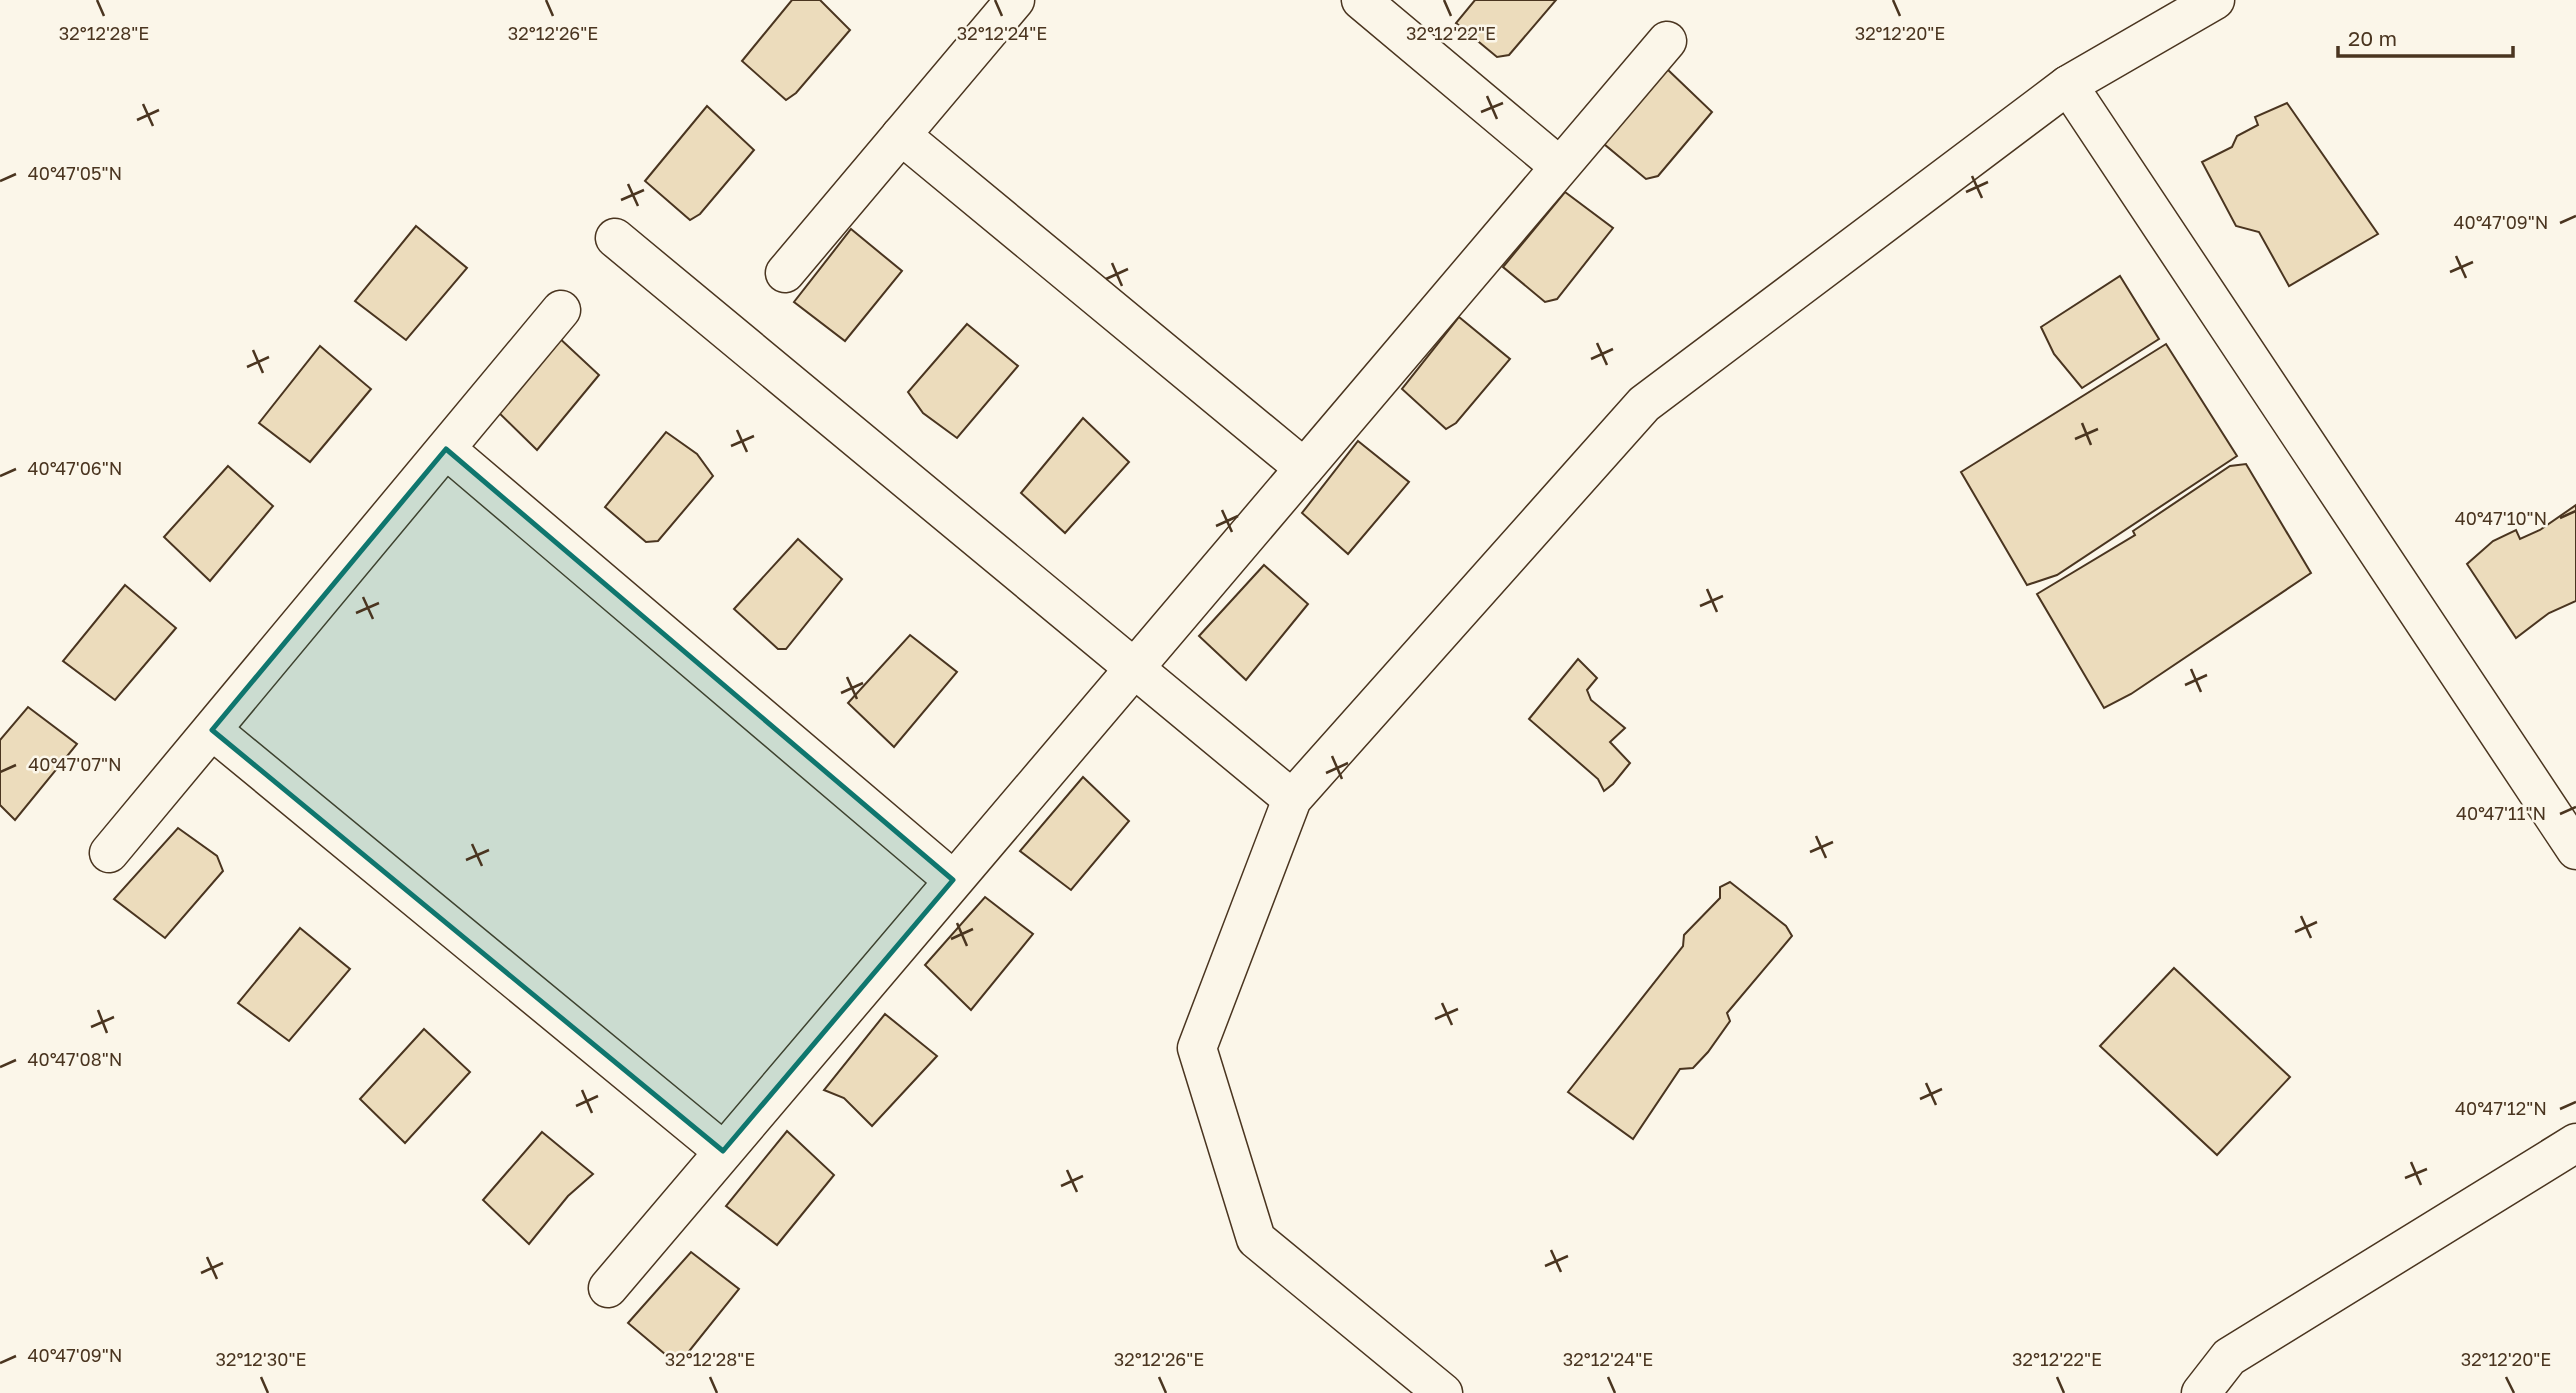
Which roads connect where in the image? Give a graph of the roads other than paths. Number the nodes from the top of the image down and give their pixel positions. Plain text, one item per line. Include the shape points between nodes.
1 (1015, 0) edge
2 (1361, 0) edge
3 (2215, 0) edge
4 (1667, 41) dead end
5 (2068, 85) junction
6 (901, 135) junction
7 (1559, 166) junction
8 (615, 238) dead end
9 (785, 273) dead end
10 (561, 310) dead end
11 (446, 449) junction
12 (1304, 468) junction
13 (1133, 667) junction
14 (212, 730) junction
15 (1292, 799) junction
16 (2576, 850) edge
17 (109, 853) dead end
18 (953, 880) junction
19 (2576, 1143) edge
20 (723, 1151) junction
21 (608, 1288) dead end
22 (1443, 1393) edge
23 (2202, 1393) edge

1 - 6 street
2 - 7 street
3 - 5 street
4 - 7 street
5 - 15 street via 1644,404
5 - 16 street
6 - 9 street
6 - 12 street
7 - 12 street
8 - 13 street
10 - 11 street
11 - 14 street
11 - 18 street
12 - 13 street
13 - 15 street
13 - 18 street
14 - 17 street
14 - 20 street
15 - 22 street via 1197,1048 1256,1239
18 - 20 street
19 - 23 street via 2229,1357
20 - 21 street

